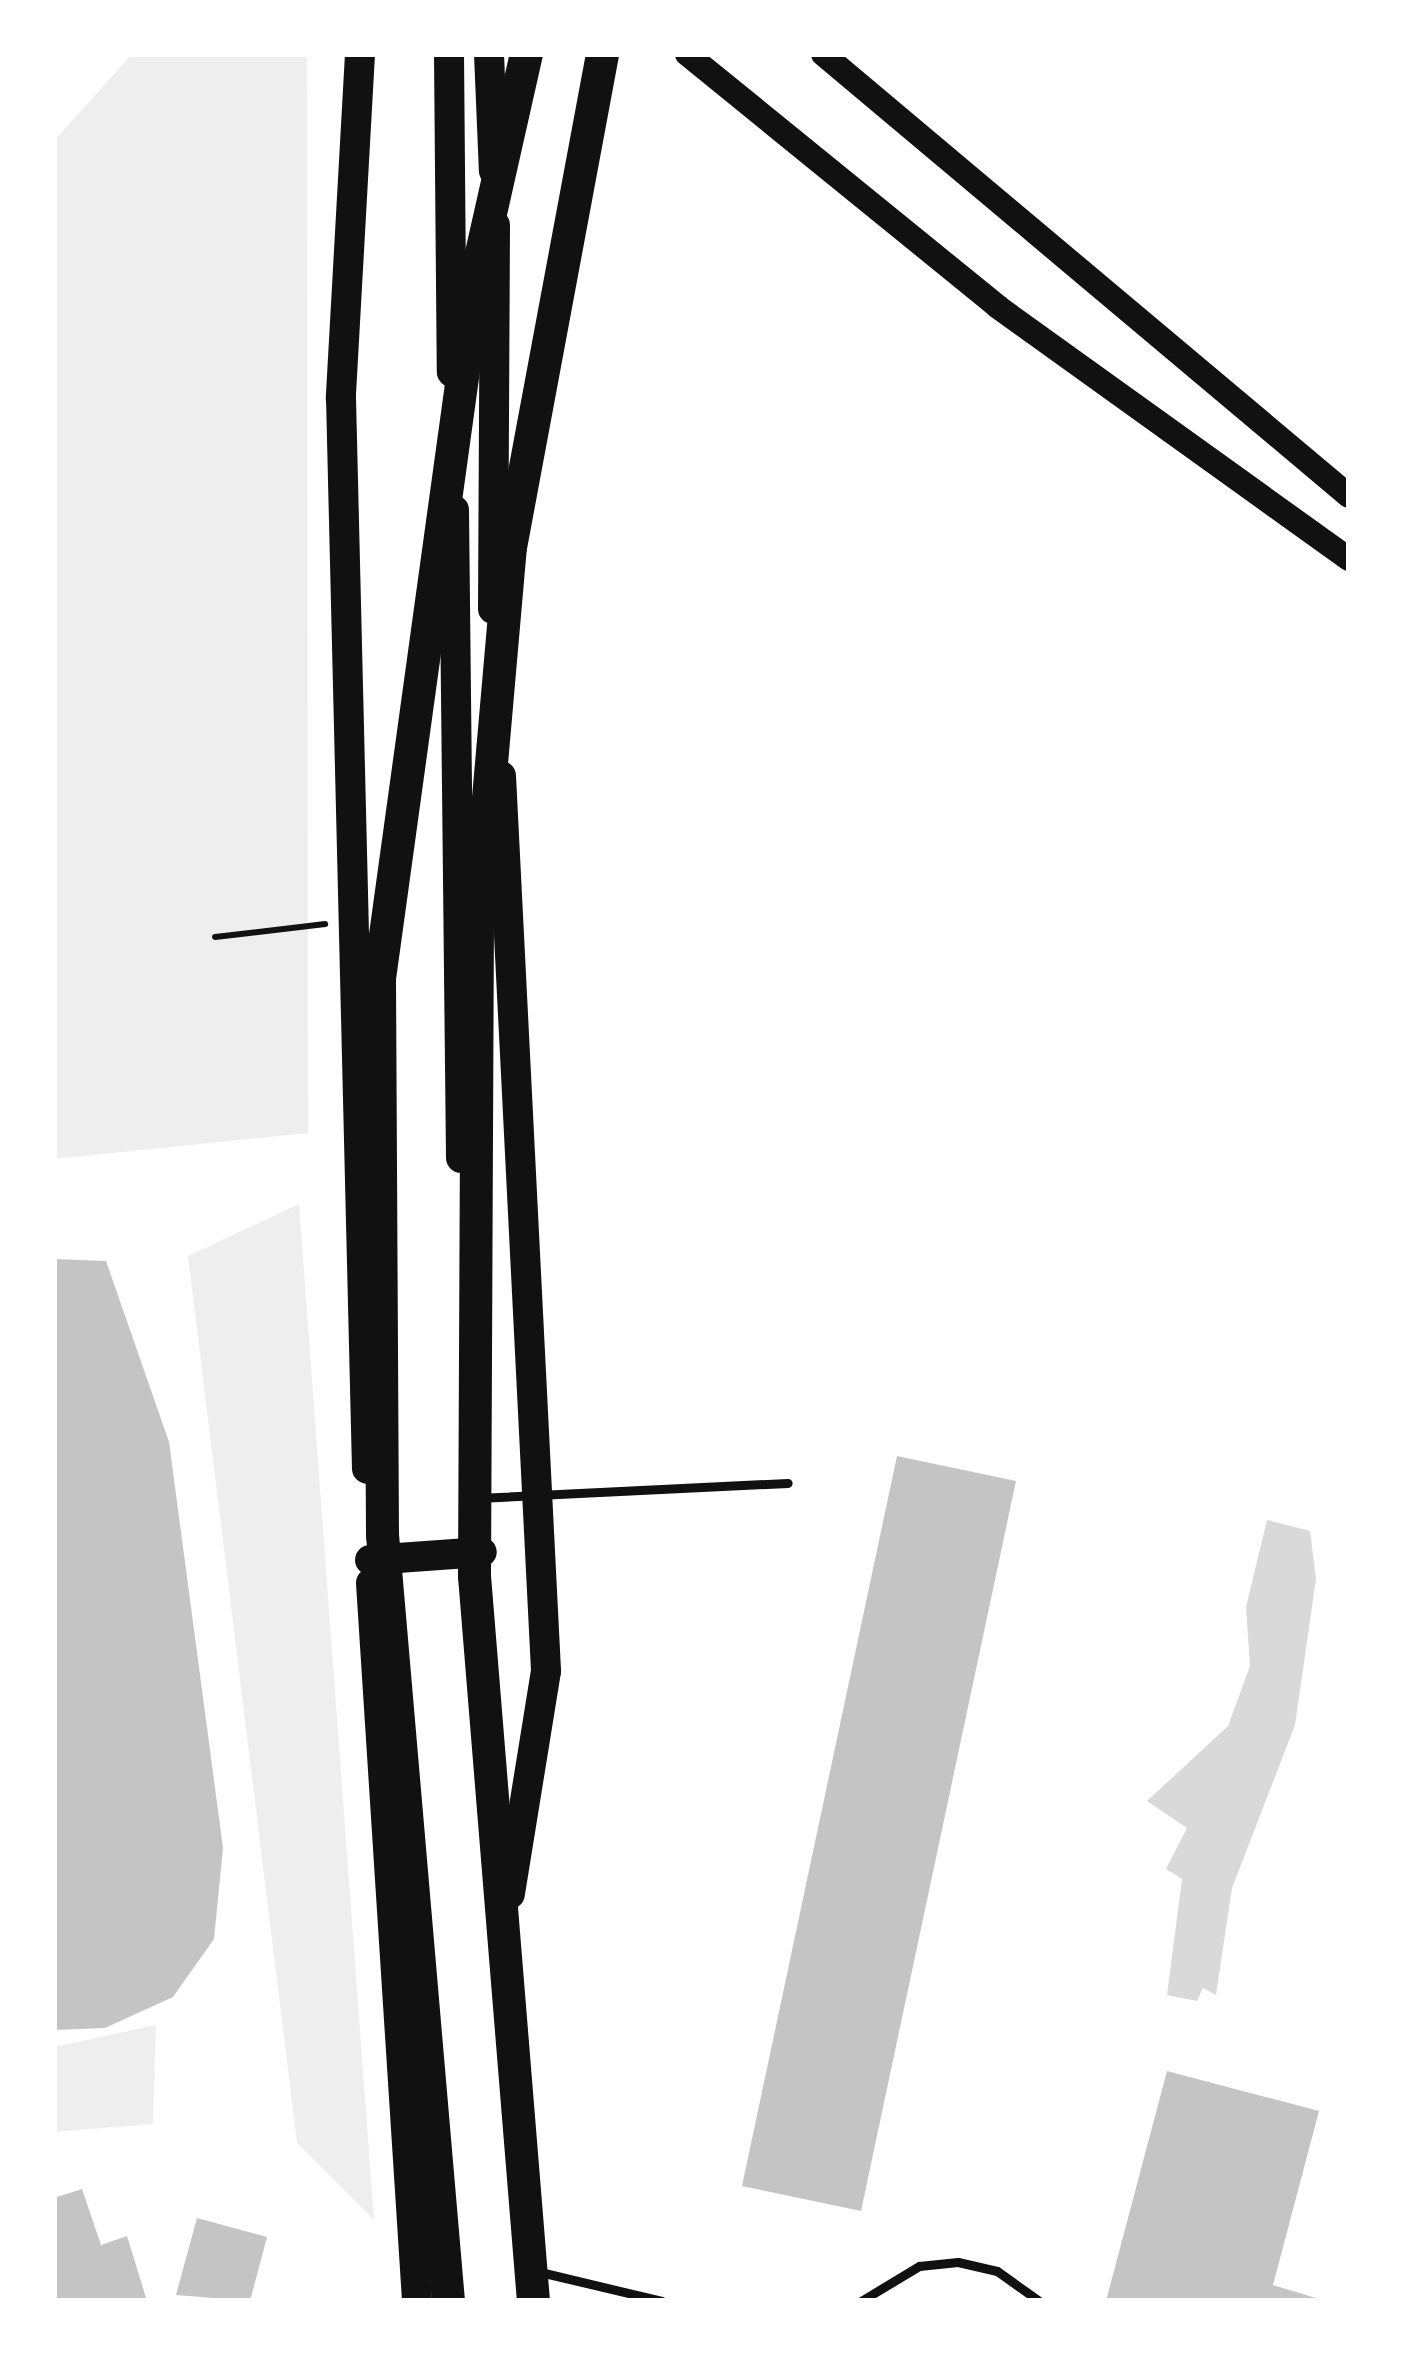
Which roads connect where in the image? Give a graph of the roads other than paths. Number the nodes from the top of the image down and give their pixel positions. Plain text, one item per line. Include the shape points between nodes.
1 (360, 54) edge
2 (449, 54) edge
3 (489, 54) edge
4 (526, 54) edge
5 (602, 54) edge
6 (687, 54) edge
7 (824, 54) edge
8 (1349, 496) edge
9 (1349, 559) edge
10 (788, 1483) dead end
11 (536, 1497) junction
12 (479, 1498) junction
13 (482, 1552) junction
14 (370, 1560) junction
15 (510, 1894) junction
16 (409, 2180) junction
17 (537, 2294) edge
18 (397, 2301) edge
19 (417, 2301) edge
20 (448, 2301) edge
21 (662, 2301) edge
22 (861, 2301) edge
23 (1039, 2301) edge

1 - 14 main road via 341,398
2 - 12 main road via 454,935
3 - 11 main road via 491,585
4 - 20 highway via 476,274 379,978 382,1535
5 - 17 highway via 510,547 477,923 474,1576
6 - 9 main road via 998,307
7 - 8 main road
10 - 11 lane
11 - 12 lane
11 - 15 main road via 546,1671
12 - 13 main road
13 - 14 main road
13 - 15 main road
14 - 16 main road
15 - 17 main road
16 - 18 main road
16 - 19 main road
17 - 21 lane
22 - 23 lane via 919,2266 958,2263 997,2271

